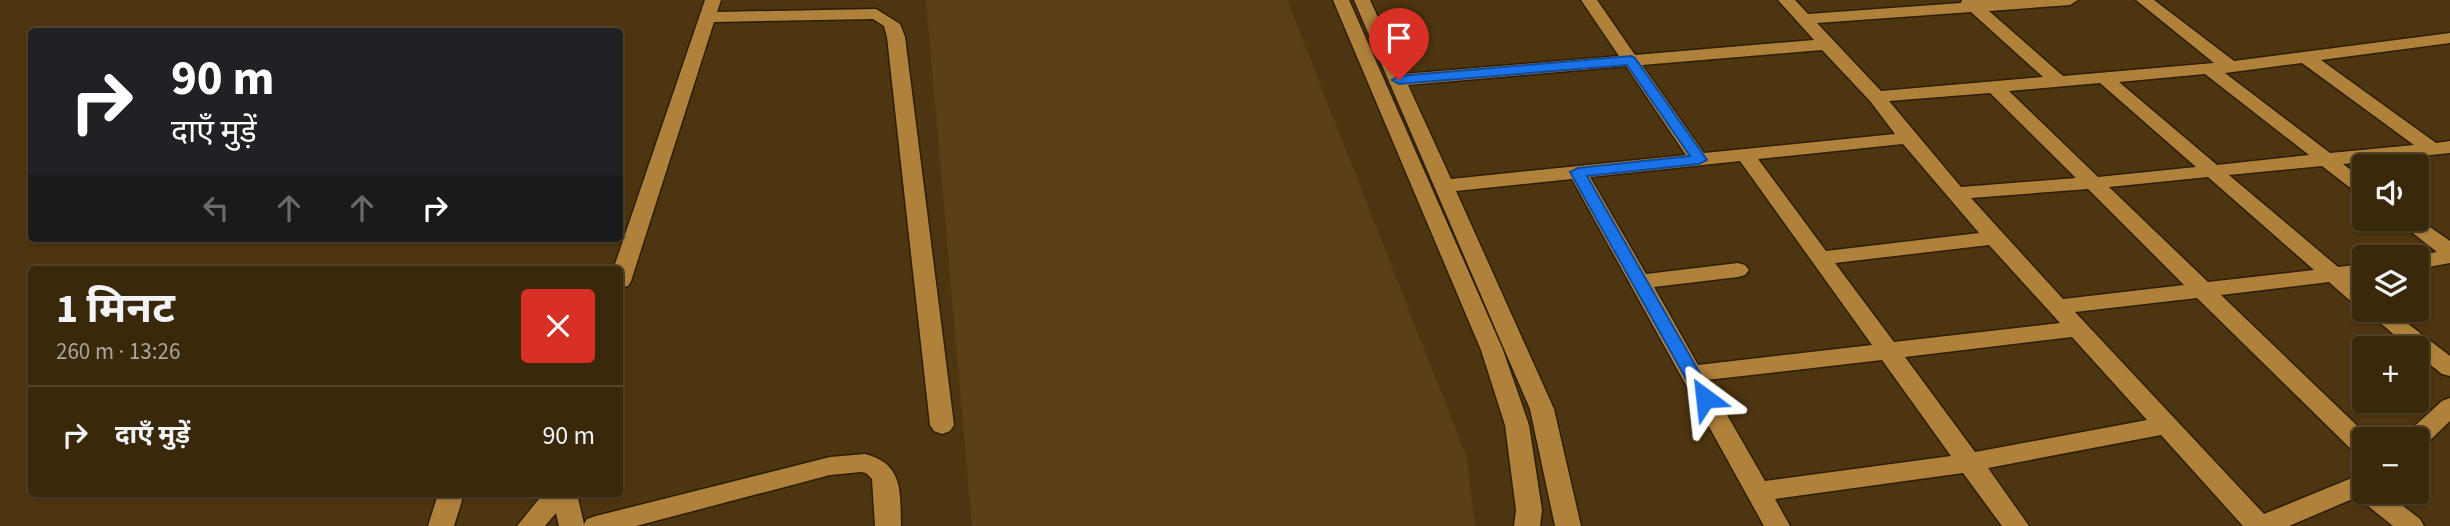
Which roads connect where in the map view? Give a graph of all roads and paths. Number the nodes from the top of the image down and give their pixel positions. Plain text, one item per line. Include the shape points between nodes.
1 (1341, 0) edge
2 (1362, 0) edge
3 (1589, 0) edge
4 (1786, 0) edge
5 (2070, 0) edge
6 (2144, 0) edge
7 (1970, 4) edge
8 (710, 9) edge
9 (1804, 19) junction
10 (2450, 38) edge
11 (1827, 44) junction
12 (2304, 56) junction
13 (1631, 60) junction
14 (2230, 67) junction
15 (2209, 69) junction
16 (2104, 78) junction
17 (1399, 80) junction
18 (2059, 82) junction
19 (1994, 87) junction
20 (1876, 97) junction
21 (1908, 138) junction
22 (2441, 148) edge
23 (1745, 155) junction
24 (1699, 160) junction
25 (2324, 160) junction
26 (2212, 171) junction
27 (1578, 172) junction
28 (2352, 180) edge
29 (2094, 183) junction
30 (1446, 186) junction
31 (1957, 192) junction
32 (2421, 231) edge
33 (1994, 238) junction
34 (2450, 253) edge
35 (1821, 258) junction
36 (2429, 259) edge
37 (1738, 270) dead end
38 (623, 272) edge
39 (2352, 273) edge
40 (2334, 277) junction
41 (1640, 282) junction
42 (2207, 291) junction
43 (2352, 291) edge
44 (2056, 307) junction
45 (2391, 322) edge
46 (2077, 329) junction
47 (1890, 351) junction
48 (2450, 368) edge
49 (1692, 374) junction
50 (2450, 407) edge
51 (942, 425) dead end
52 (2164, 426) junction
53 (2429, 427) edge
54 (2352, 435) edge
55 (1972, 462) junction
56 (1758, 492) junction
57 (2352, 492) edge
58 (449, 497) edge
59 (555, 497) edge
60 (566, 497) edge
61 (2384, 504) edge
62 (442, 526) edge
63 (530, 526) edge
64 (572, 526) edge
65 (596, 526) edge
66 (888, 526) edge
67 (1527, 526) edge
68 (1568, 526) edge
69 (1777, 526) edge
70 (2017, 526) edge
71 (2261, 526) edge
72 (2411, 526) edge

1 - 67 street via 1492,350 1517,425 1529,510
2 - 17 street
3 - 13 street
4 - 9 street
5 - 7 street
6 - 14 street
7 - 9 street
7 - 18 street
8 - 38 street
8 - 51 street via 876,14 892,23
9 - 11 street
10 - 12 street
11 - 13 street
11 - 20 street
12 - 14 street
12 - 22 street
13 - 17 street
13 - 24 street
14 - 15 street
15 - 16 street
15 - 25 street
16 - 18 street
16 - 26 street
17 - 30 street
18 - 19 street
19 - 20 street
19 - 29 street
20 - 21 street
21 - 23 street
21 - 31 street
22 - 25 street
23 - 24 street
23 - 35 street
24 - 27 street
25 - 26 street
25 - 28 street
26 - 29 street
26 - 40 street
27 - 30 street
27 - 41 street
29 - 31 street
29 - 42 street
30 - 68 street via 1542,409
31 - 33 street
32 - 34 street
33 - 35 street
33 - 44 street
34 - 36 street
35 - 47 street
37 - 41 street
39 - 40 street
40 - 42 street
40 - 43 street
41 - 49 street
42 - 44 street
42 - 54 street
44 - 46 street
45 - 48 street
46 - 47 street
46 - 52 street
47 - 49 street
47 - 55 street
49 - 56 street
50 - 53 street
52 - 55 street
52 - 71 street
55 - 56 street
55 - 70 street
56 - 69 street
57 - 71 street
58 - 62 street
59 - 63 street
60 - 64 street
61 - 72 street
65 - 66 street via 830,467 866,463 879,469 886,481

